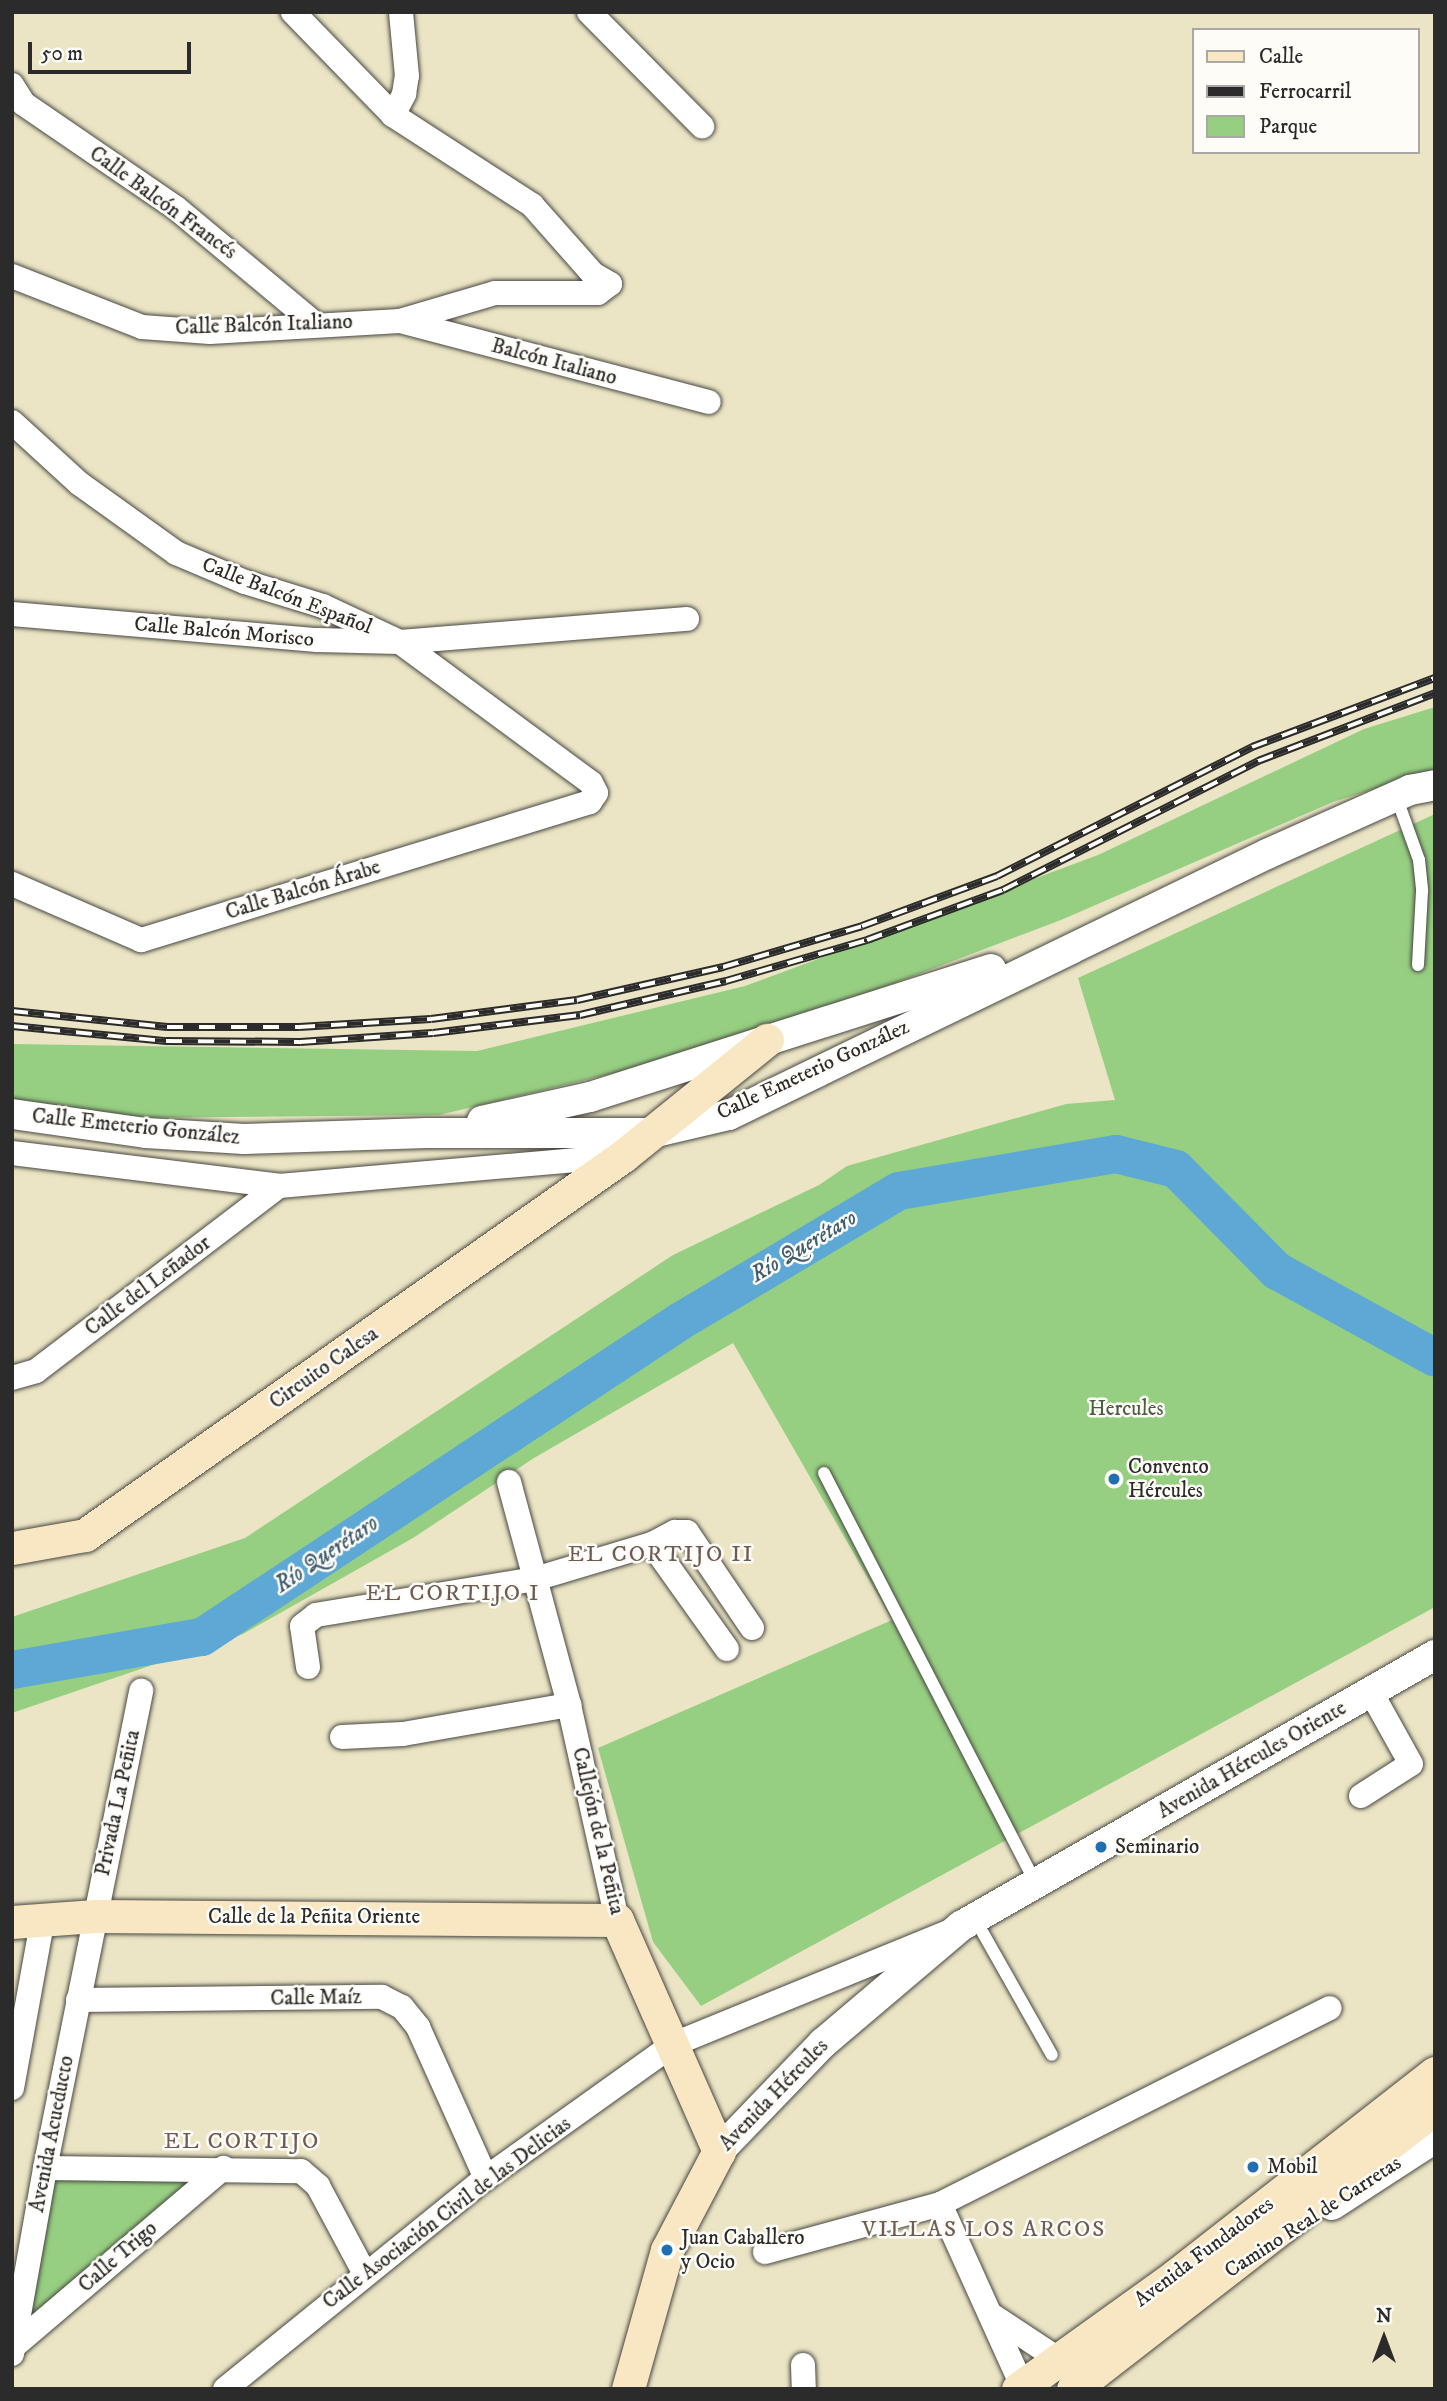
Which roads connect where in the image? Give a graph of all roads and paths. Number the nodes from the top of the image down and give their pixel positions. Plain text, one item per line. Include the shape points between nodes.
1 (293, 12) edge
2 (401, 12) edge
3 (589, 12) edge
4 (12, 85) edge
5 (393, 115) junction
6 (702, 125) dead end
7 (12, 275) edge
8 (400, 321) junction
9 (314, 323) junction
10 (709, 402) dead end
11 (12, 422) edge
12 (12, 614) edge
13 (687, 619) dead end
14 (400, 642) junction
15 (1435, 785) edge
16 (596, 793) joint
17 (1395, 796) junction
18 (12, 884) edge
19 (1097, 935) junction
20 (1418, 965) dead end
21 (819, 1024) junction
22 (768, 1040) junction
23 (832, 1062) junction
24 (22, 1116) edge
25 (427, 1133) junction
26 (652, 1133) junction
27 (12, 1153) edge
28 (623, 1156) junction
29 (279, 1185) junction
30 (12, 1378) edge
31 (824, 1473) dead end
32 (509, 1482) dead end
33 (652, 1545) junction
34 (12, 1548) edge
35 (535, 1579) junction
36 (752, 1628) dead end
37 (727, 1649) dead end
38 (1435, 1655) edge
39 (308, 1667) dead end
40 (141, 1691) dead end
41 (1371, 1692) junction
42 (569, 1705) junction
43 (342, 1737) dead end
44 (1361, 1796) dead end
45 (1037, 1884) junction
46 (95, 1916) junction
47 (977, 1918) junction
48 (28, 1920) edge
49 (617, 1920) junction
50 (78, 2000) junction
51 (1329, 2008) dead end
52 (674, 2045) junction
53 (1052, 2055) dead end
54 (1435, 2073) edge
55 (12, 2088) edge
56 (1435, 2108) edge
57 (1435, 2138) edge
58 (719, 2151) junction
59 (44, 2168) junction
60 (223, 2168) junction
61 (486, 2178) junction
62 (940, 2204) junction
63 (765, 2252) dead end
64 (364, 2272) junction
65 (1191, 2296) junction
66 (993, 2316) junction
67 (13, 2350) edge
68 (1031, 2380) edge
69 (622, 2386) edge
70 (1084, 2386) edge
71 (225, 2389) edge

1 - 5 street
2 - 5 street via 407,76
3 - 6 street
4 - 9 street, Calle Balcón Francés via 24,104 176,208
5 - 8 street via 532,205 593,274 610,284 598,293 495,293
7 - 9 street, Calle Balcón Italiano via 142,327 210,332
8 - 9 street, Calle Balcón Italiano
8 - 10 street, Balcón Italiano
11 - 14 street, Calle Balcón Español via 80,484 176,553 245,582 323,606
12 - 14 street, Calle Balcón Morisco via 317,640
13 - 14 street, Calle Balcón Morisco
14 - 16 street, Calle Balcón Español via 591,783
15 - 17 street, Calle Emeterio González
16 - 18 street, Calle Balcón Árabe via 590,802 141,940
17 - 19 street, Calle Emeterio González
17 - 20 lane via 1419,860 1423,891
19 - 21 street, Calle Emeterio González
19 - 23 street, Calle Emeterio González
21 - 22 street, Calle Emeterio González
21 - 23 street via 836,1042
22 - 25 street, Calle Emeterio González via 590,1097
22 - 26 main road, Circuito Calesa
23 - 26 street, Calle Emeterio González via 729,1115
24 - 25 street, Calle Emeterio González via 146,1133 244,1139
25 - 26 street, Calle Emeterio González
26 - 28 main road, Circuito Calesa
27 - 29 street
28 - 29 street
28 - 34 main road, Circuito Calesa via 85,1535
29 - 30 street, Calle del Leñador via 36,1371
31 - 45 lane
32 - 35 street, Callejón de la Peñita
33 - 35 street
33 - 36 street via 675,1532 687,1532
33 - 37 street
35 - 39 street via 305,1619
35 - 42 street, Callejón de la Peñita
38 - 41 street, Avenida Hércules Oriente
40 - 46 street, Privada La Peñita
41 - 44 street via 1411,1764
41 - 45 street, Avenida Hércules Oriente
42 - 43 street via 404,1734
42 - 49 street, Callejón de la Peñita
45 - 47 street, Avenida Hércules Oriente
46 - 48 main road, Calle de la Peñita Oriente
46 - 49 main road, Calle de la Peñita Oriente
46 - 50 street, Avenida Acueducto
47 - 52 street, Calle Asociación Civil de las Delicias
47 - 53 lane
47 - 58 street, Avenida Hércules via 823,2043
48 - 55 street
49 - 52 main road, Callejón de la Peñita
50 - 59 street, Avenida Acueducto
50 - 61 street, Calle Maíz via 382,1997 402,2007 418,2026
51 - 62 street
52 - 58 main road, Callejón de la Peñita
52 - 61 street, Calle Asociación Civil de las Delicias
54 - 68 main road, Avenida Fundadores via 1175,2276
56 - 65 main road, Avenida Fundadores
57 - 65 street, Camino Real de Carretas
58 - 69 main road, Avenida Hércules via 667,2250
59 - 60 street
59 - 67 street, Avenida Acueducto
60 - 64 street via 301,2171 318,2186
60 - 67 street, Calle Trigo
61 - 64 street, Calle Asociación Civil de las Delicias
62 - 63 street
62 - 66 street
64 - 71 street, Calle Asociación Civil de las Delicias
65 - 70 main road, Avenida Fundadores
66 - 68 street
66 - 68 street
68 - 70 street

